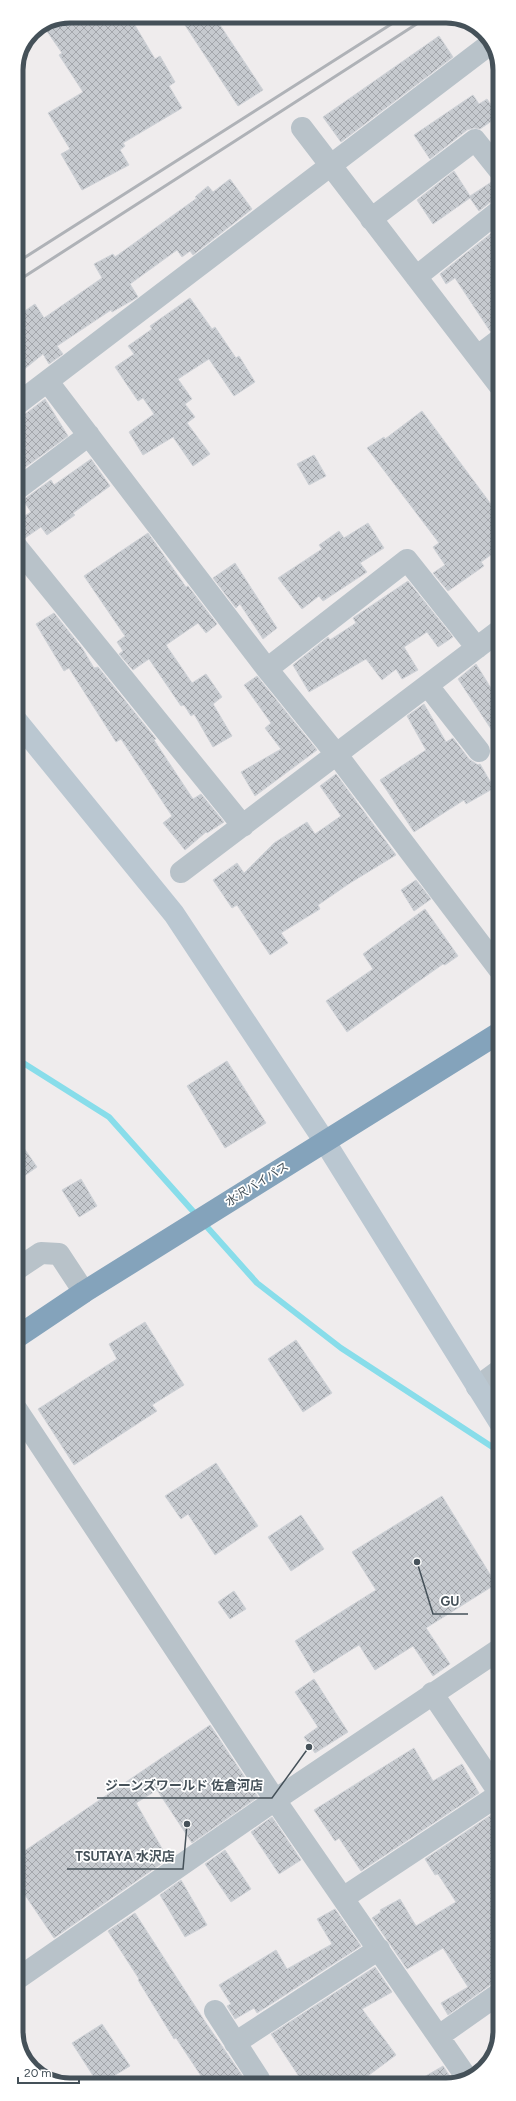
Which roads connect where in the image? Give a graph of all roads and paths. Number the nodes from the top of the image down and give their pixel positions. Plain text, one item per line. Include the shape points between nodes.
1 (487, 46) edge
2 (302, 128) dead end
3 (493, 162) edge
4 (331, 167) junction
5 (493, 216) edge
6 (371, 219) junction
7 (416, 277) junction
8 (493, 345) edge
9 (478, 356) junction
10 (493, 377) edge
11 (48, 382) junction
12 (23, 400) edge
13 (89, 435) junction
14 (23, 485) edge
15 (23, 555) edge
16 (493, 635) edge
17 (476, 648) junction
18 (267, 669) junction
19 (428, 686) junction
20 (23, 729) edge
21 (479, 751) dead end
22 (337, 755) junction
23 (243, 826) junction
24 (181, 872) dead end
25 (493, 960) edge
26 (493, 1037) edge
27 (325, 1142) junction
28 (23, 1265) edge
29 (84, 1292) junction
30 (23, 1333) edge
31 (493, 1375) edge
32 (477, 1387) junction
33 (493, 1412) edge
34 (23, 1419) edge
35 (493, 1654) edge
36 (432, 1693) junction
37 (493, 1784) edge
38 (493, 1799) edge
39 (275, 1800) junction
40 (343, 1898) junction
41 (379, 1949) junction
42 (23, 1974) edge
43 (493, 1998) edge
44 (215, 2011) dead end
45 (439, 2036) junction
46 (235, 2043) junction
47 (465, 2074) edge
48 (258, 2078) edge

1 - 4 street
2 - 4 street
3 - 6 street via 475,140
4 - 6 street
4 - 11 street
5 - 7 street
6 - 7 street
7 - 9 street
8 - 9 street
9 - 10 street
11 - 12 street
11 - 13 street
13 - 14 street
13 - 18 street
15 - 23 street
16 - 17 street
17 - 18 street via 407,560
17 - 19 street
18 - 22 street
19 - 21 street
19 - 22 street
20 - 27 street via 156,891 198,949
22 - 23 street
22 - 25 street
23 - 24 street
26 - 27 highway, 水沢バイパス
27 - 29 highway, 水沢バイパス
27 - 32 street
28 - 29 street via 41,1253 59,1254
29 - 30 highway, 水沢バイパス
31 - 32 street
32 - 33 street
34 - 39 street
35 - 36 street
36 - 37 street
36 - 39 street
38 - 40 street
39 - 40 street
39 - 42 street
40 - 41 street
41 - 45 street
41 - 46 street
43 - 45 street
44 - 46 street
45 - 47 street
46 - 48 street

